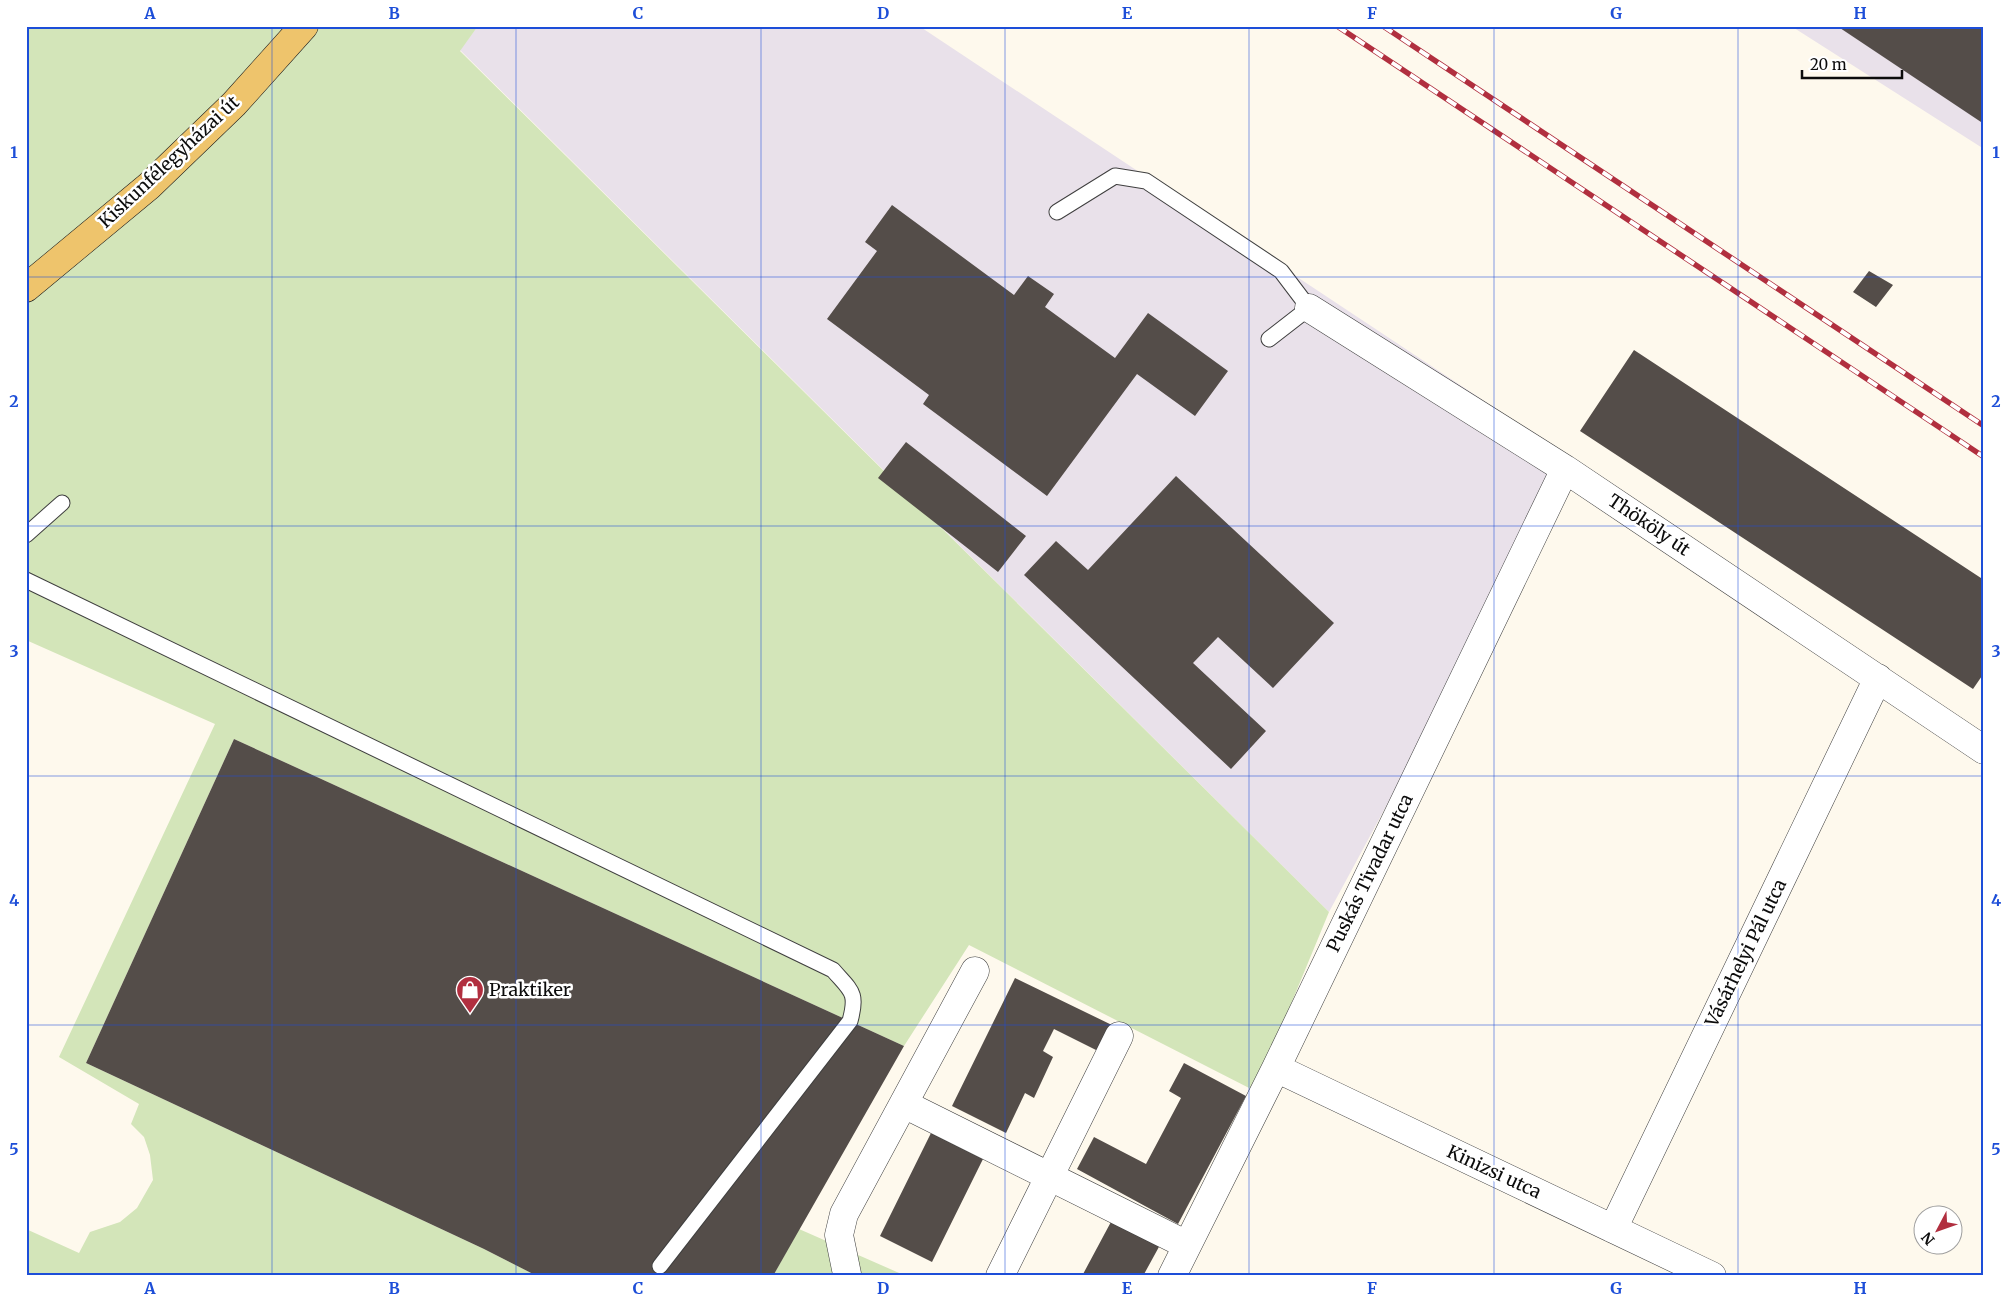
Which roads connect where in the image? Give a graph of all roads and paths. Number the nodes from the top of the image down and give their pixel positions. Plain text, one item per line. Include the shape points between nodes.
1 (304, 26) edge
2 (1057, 212) dead end
3 (26, 288) edge
4 (1309, 308) junction
5 (1269, 339) dead end
6 (1565, 469) junction
7 (62, 503) dead end
8 (26, 535) edge
9 (26, 580) edge
10 (1878, 678) junction
11 (1984, 750) edge
12 (975, 970) dead end
13 (1119, 1036) dead end
14 (1276, 1068) junction
15 (904, 1104) junction
16 (1050, 1177) junction
17 (1613, 1229) junction
18 (1188, 1245) junction
19 (660, 1266) dead end
20 (846, 1275) edge
21 (1000, 1276) edge
22 (1172, 1276) edge
23 (1712, 1276) edge

1 - 3 main road, Kiskunfélegyházai út via 234,104 149,186
2 - 4 lane via 1115,176 1146,181 1281,272
4 - 5 lane
4 - 6 street, Thököly út
6 - 10 street, Thököly út
6 - 14 street, Puskás Tivadar utca
7 - 8 lane
9 - 19 lane via 833,970 852,992 854,1006 850,1021
10 - 11 street, Thököly út
10 - 17 street, Vásárhelyi Pál utca
12 - 15 street
13 - 16 street
14 - 17 street, Kinizsi utca
14 - 18 street, Puskás Tivadar utca
15 - 16 street
15 - 20 street via 844,1214 839,1235
16 - 18 street
16 - 21 street
17 - 23 street, Kinizsi utca
18 - 22 street, Puskás Tivadar utca

